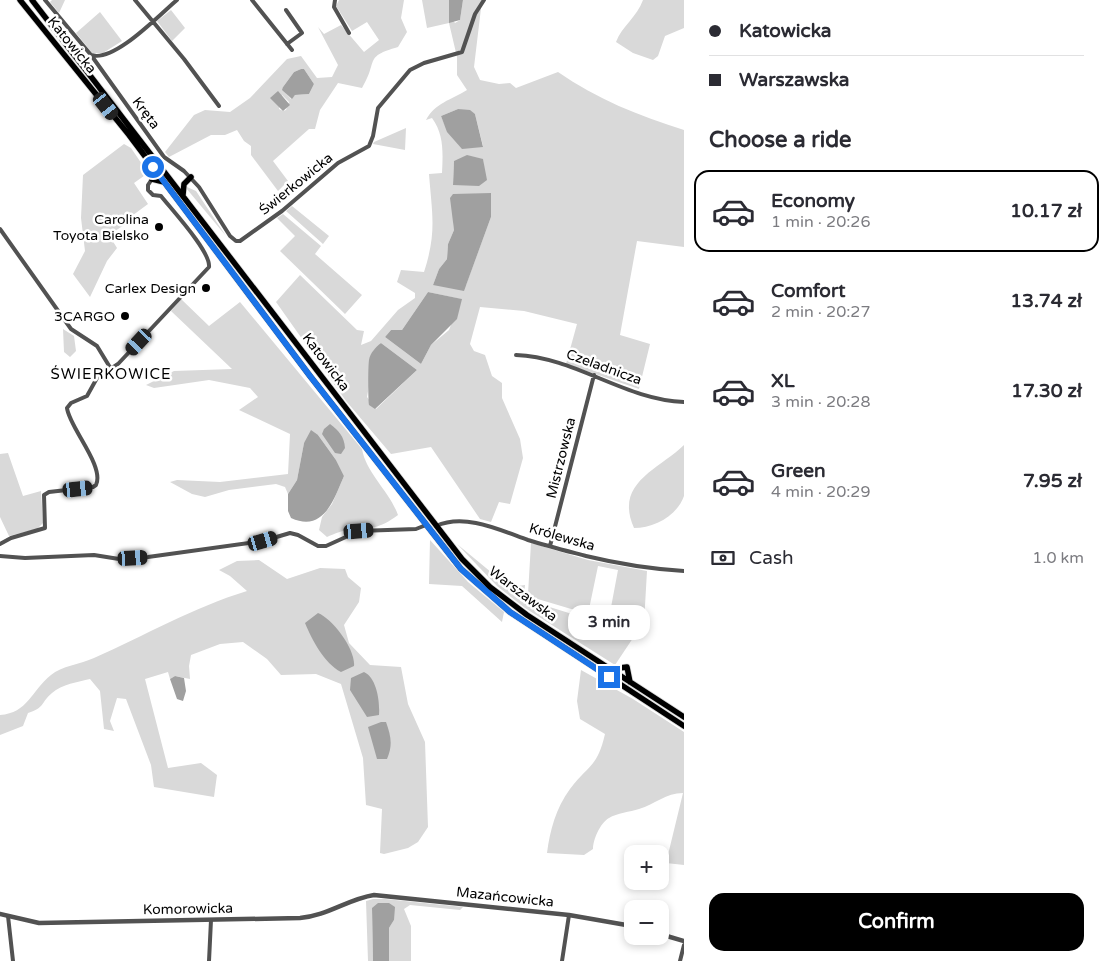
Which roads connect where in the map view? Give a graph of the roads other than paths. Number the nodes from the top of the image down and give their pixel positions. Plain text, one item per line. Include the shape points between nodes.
1 (20, 0) edge
2 (32, 0) edge
3 (44, 0) edge
4 (136, 0) edge
5 (177, 0) edge
6 (252, 0) edge
7 (335, 0) edge
8 (484, 0) edge
9 (286, 10) dead end
10 (153, 20) junction
11 (349, 33) dead end
12 (287, 44) junction
13 (292, 50) dead end
14 (91, 56) junction
15 (219, 106) dead end
16 (153, 167) junction
17 (191, 177) junction
18 (152, 180) junction
19 (164, 182) junction
20 (183, 195) junction
21 (0, 229) edge
22 (516, 355) dead end
23 (111, 369) junction
24 (594, 376) junction
25 (684, 402) edge
26 (344, 406) joint
27 (342, 416) joint
28 (426, 525) junction
29 (436, 526) junction
30 (0, 544) edge
31 (550, 546) junction
32 (0, 556) edge
33 (684, 570) edge
34 (611, 670) junction
35 (630, 682) junction
36 (684, 717) edge
37 (684, 726) edge
38 (374, 896) joint
39 (0, 914) edge
40 (569, 915) junction
41 (8, 916) junction
42 (211, 920) junction
43 (624, 925) edge
44 (669, 937) edge
45 (684, 941) edge
46 (684, 945) edge
47 (13, 961) edge
48 (209, 961) edge
49 (562, 961) edge
50 (680, 961) edge

1 - 16 main road, Katowicka
2 - 20 main road, Katowicka
3 - 14 street, Kręta
4 - 10 street
5 - 10 street
6 - 12 street
7 - 11 street via 334,7
8 - 17 street, Świerkowicka via 475,14 462,52 416,66 383,101 378,108 368,146 338,163 244,240 236,241 230,236
9 - 12 street via 302,33
10 - 14 street via 124,44 103,56
10 - 15 street
12 - 13 street
14 - 17 street, Kręta via 164,157
16 - 18 main road
16 - 19 main road, Katowicka
17 - 20 main road via 184,184
18 - 19 main road
18 - 23 street via 148,190 161,196 199,245 210,267
19 - 27 main road, Katowicka
20 - 26 main road, Katowicka
21 - 23 street via 71,329 97,346
22 - 24 street, Czeladnicza via 547,359
23 - 30 street via 97,378 87,396 66,408 91,458 98,477 96,485 44,495 44,528
24 - 25 street, Czeladnicza via 654,398
24 - 31 street, Mistrzowska
26 - 29 main road, Warszawska
27 - 28 main road, Warszawska
28 - 32 street via 416,530 359,531 326,546 318,546 290,533 263,541 148,557
28 - 37 main road, Warszawska via 461,569 496,601
29 - 31 street, Królewska via 446,522 484,524
29 - 34 main road, Warszawska via 476,573 504,598
31 - 33 street, Królewska via 616,563
34 - 35 main road, Warszawska
34 - 35 main road via 627,667
35 - 36 main road, Warszawska
38 - 40 street, Mazańcowicka
38 - 42 street, Komorowicka via 356,899 308,917
39 - 41 street, Komorowicka
40 - 43 street, Mazańcowicka
40 - 49 street
41 - 42 street, Komorowicka via 39,923
41 - 47 street
42 - 48 street
44 - 45 street
46 - 50 street

